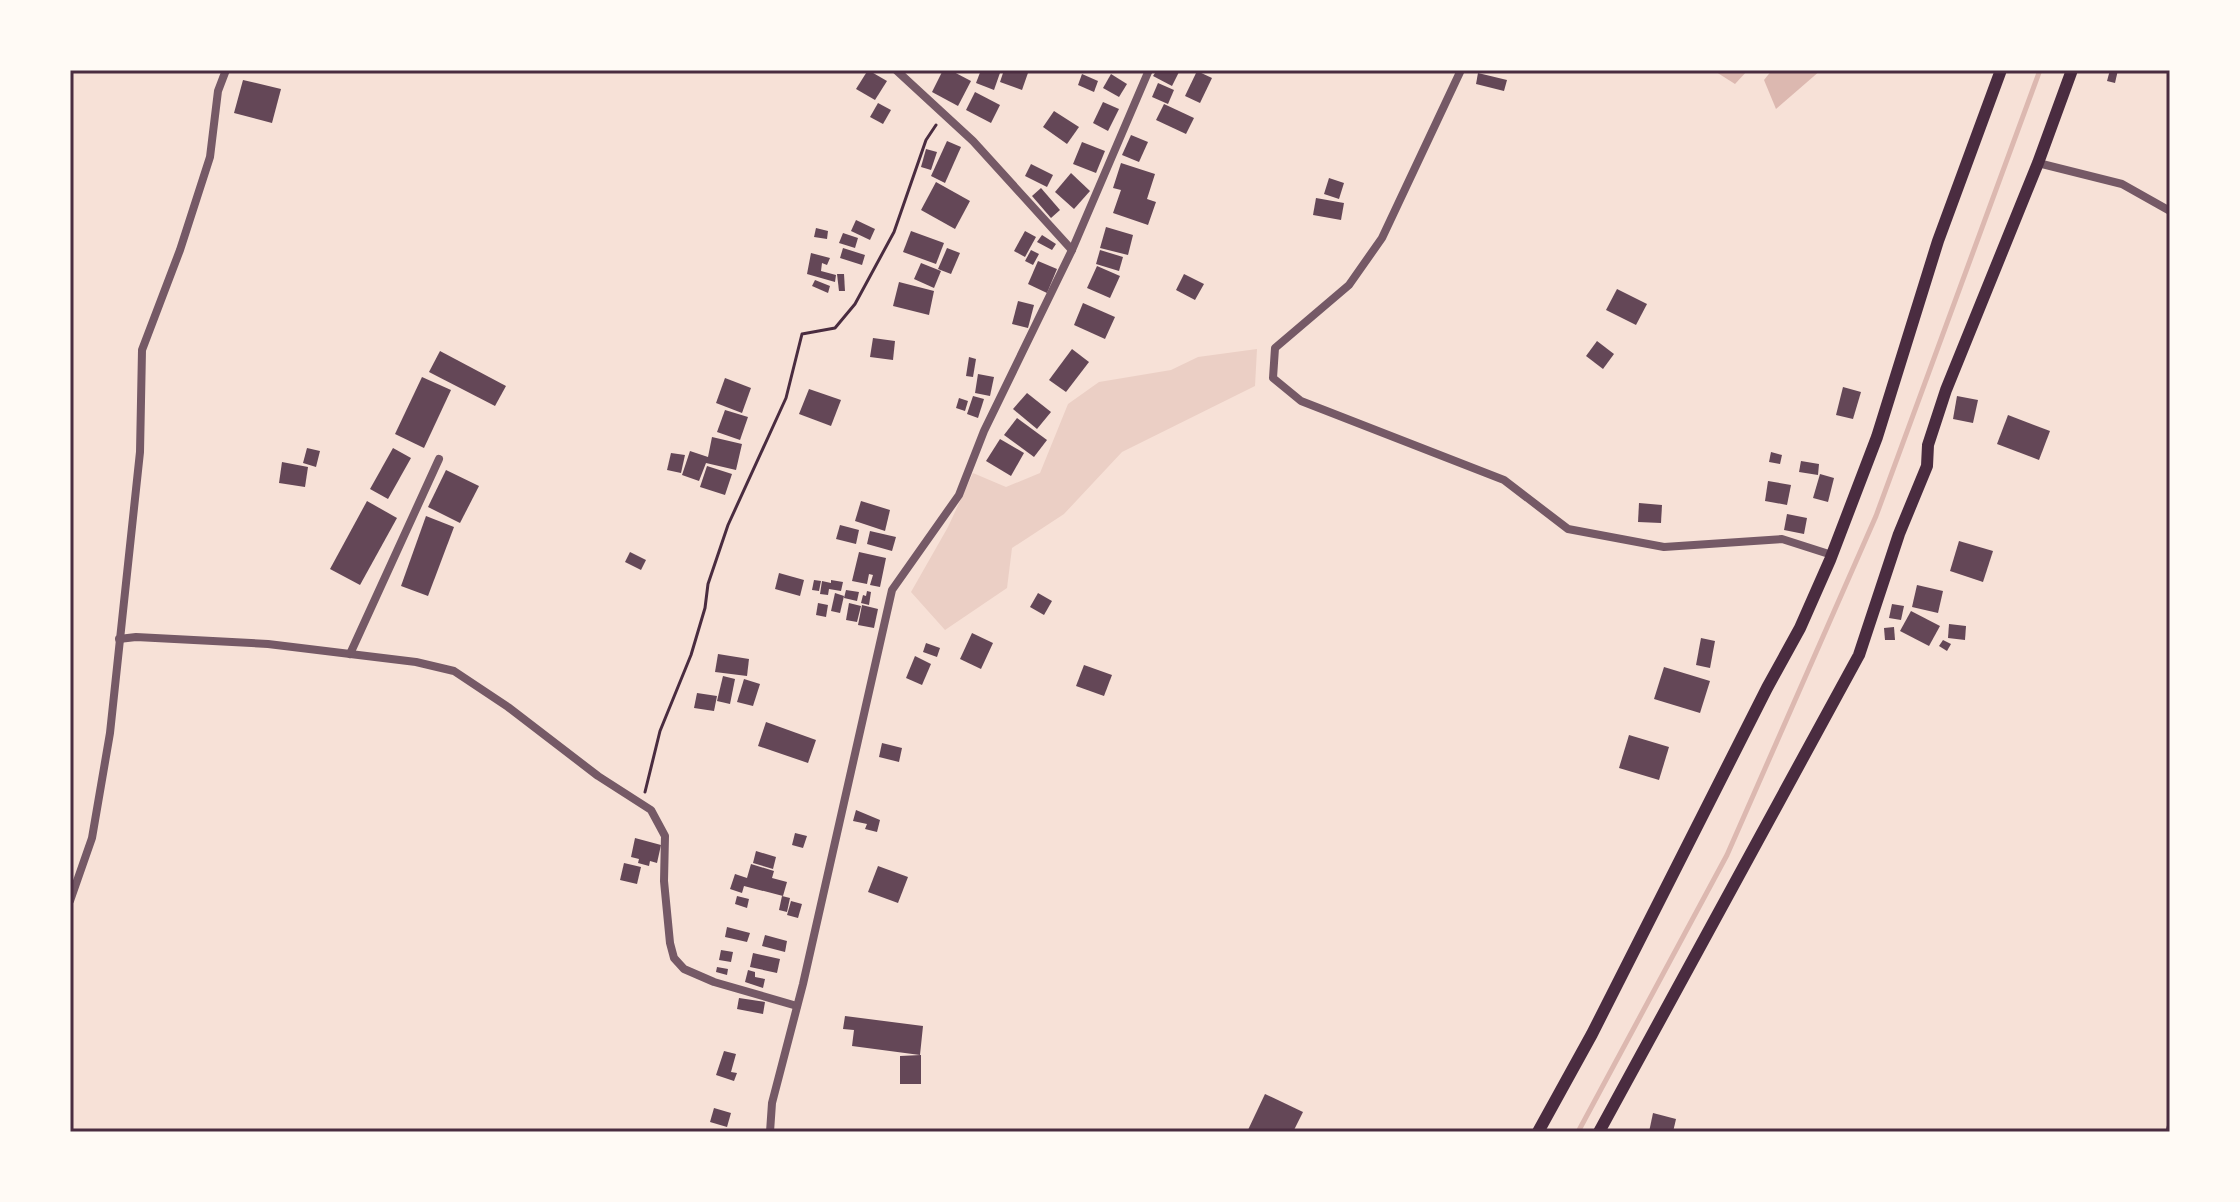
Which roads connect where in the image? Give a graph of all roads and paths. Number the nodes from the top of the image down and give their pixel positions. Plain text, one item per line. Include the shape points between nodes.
1 (226, 70) edge
2 (896, 70) edge
3 (1149, 70) edge
4 (1461, 70) edge
5 (2001, 70) edge
6 (2072, 70) edge
7 (944, 114) junction
8 (2038, 163) junction
9 (2170, 211) edge
10 (1072, 250) junction
11 (439, 459) dead end
12 (1832, 555) junction
13 (119, 639) junction
14 (350, 654) junction
15 (643, 803) junction
16 (70, 901) edge
17 (797, 1006) junction
18 (2170, 1119) edge
19 (770, 1132) edge
20 (1538, 1132) edge
21 (1599, 1132) edge
22 (2167, 1132) edge

1 - 13 street via 218,91 210,157 142,350 140,452
2 - 7 street
3 - 10 street
4 - 12 street via 1382,238 1349,285 1275,348 1273,378 1301,401 1504,480 1568,529 1664,547 1782,539
5 - 12 main road
6 - 8 main road
7 - 10 street
7 - 15 path via 926,140 894,232 855,304 835,328 802,334 786,398 713,567 683,678 660,731
8 - 9 street via 2122,184
8 - 21 main road via 1946,390 1928,445 1927,466 1859,655
10 - 17 street via 984,431 959,495 892,590
11 - 14 street
12 - 20 main road via 1800,628
13 - 14 street via 238,642
13 - 16 street via 92,838
14 - 15 street via 454,671
15 - 17 street via 665,836 665,894 674,958 684,969 714,982
17 - 19 street via 772,1103
18 - 22 path

